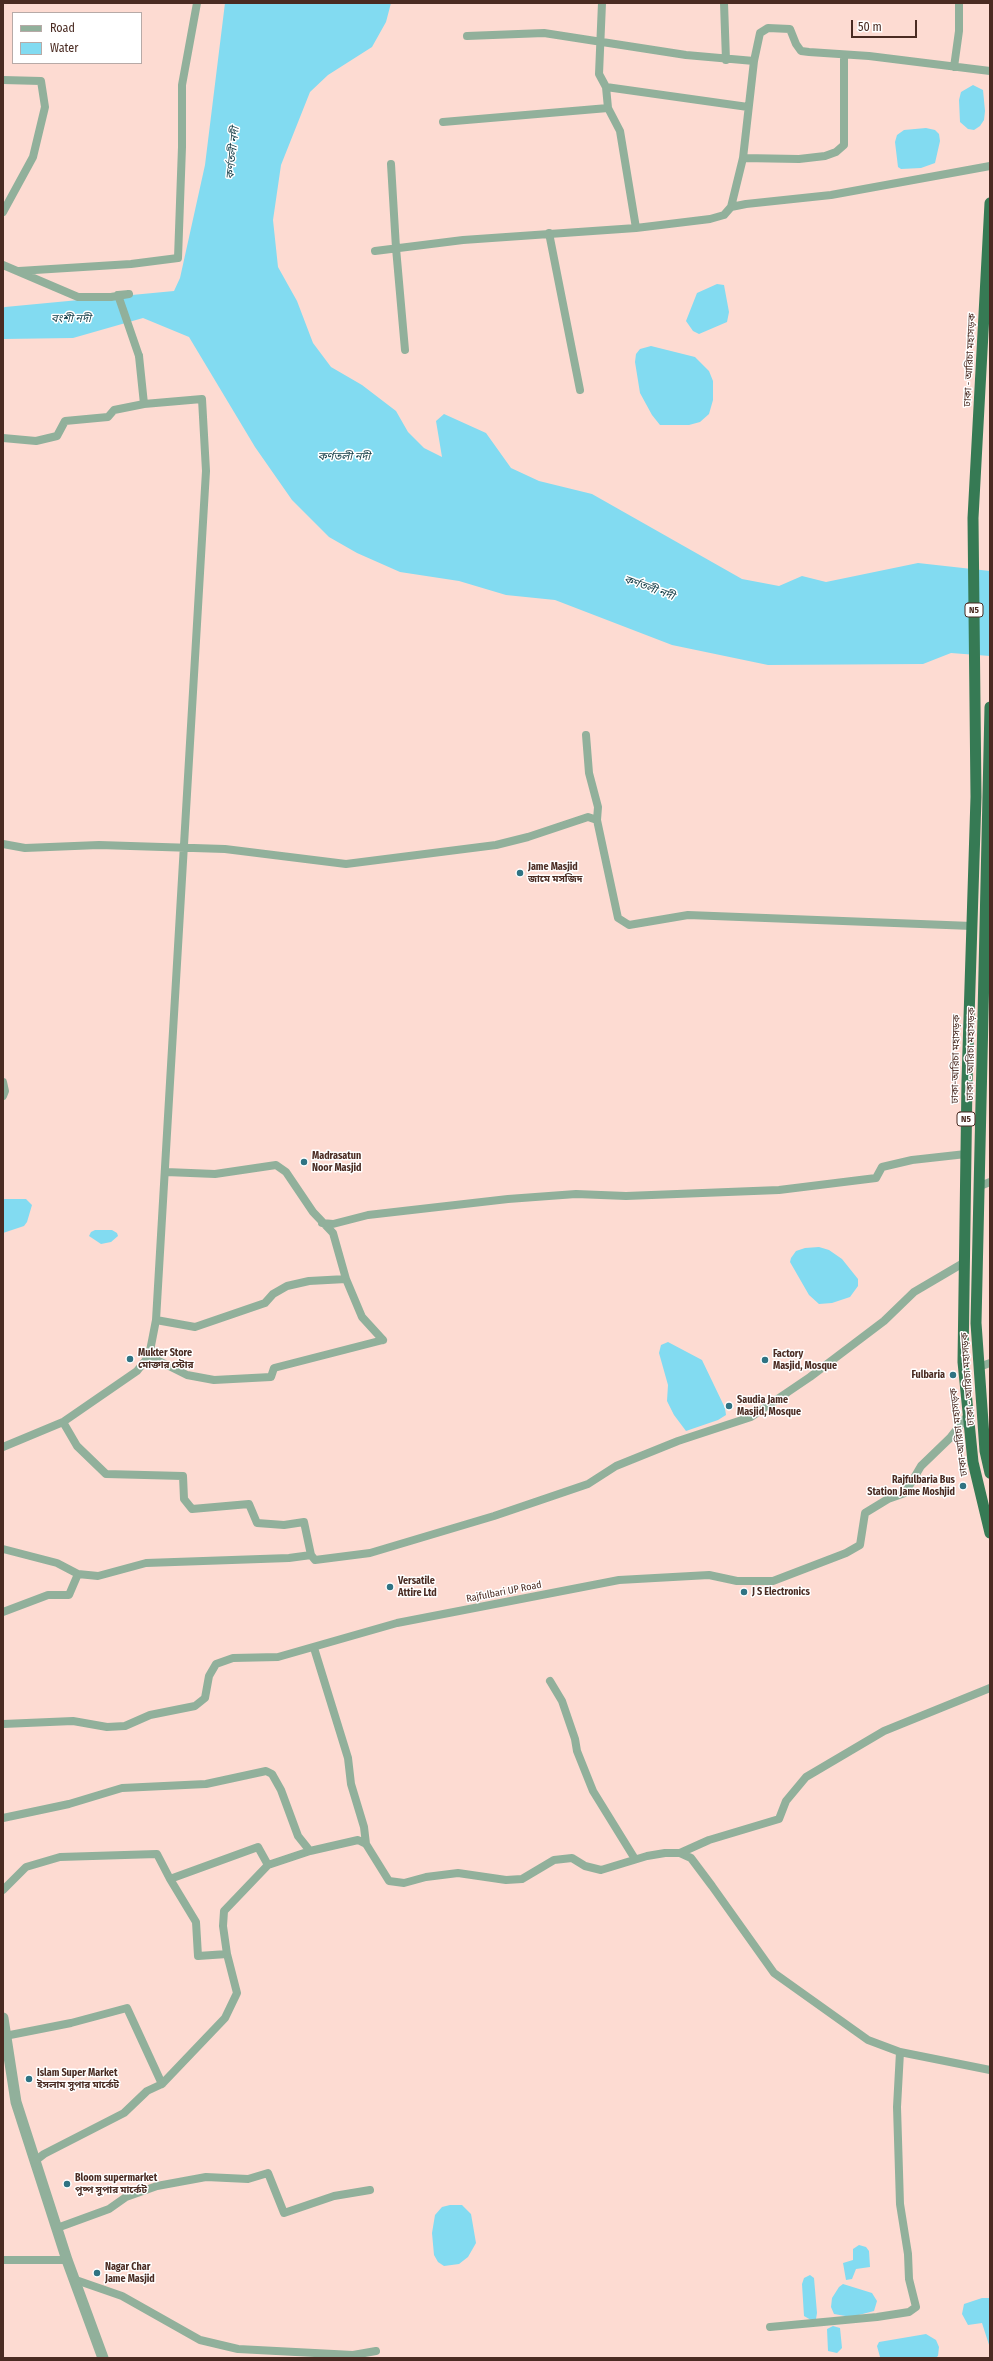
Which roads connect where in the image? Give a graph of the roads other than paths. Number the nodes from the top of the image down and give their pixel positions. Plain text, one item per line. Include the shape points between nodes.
1 (197, 3) edge
2 (602, 3) edge
3 (724, 3) edge
4 (959, 3) edge
5 (467, 36) dead end
6 (600, 42) junction
7 (844, 56) junction
8 (726, 60) junction
9 (754, 61) junction
10 (954, 66) junction
11 (990, 71) edge
12 (3, 80) edge
13 (606, 86) junction
14 (748, 107) junction
15 (608, 108) junction
16 (443, 122) dead end
17 (743, 158) junction
18 (391, 164) dead end
19 (990, 166) edge
20 (990, 203) edge
21 (731, 207) junction
22 (3, 212) edge
23 (636, 228) junction
24 (549, 233) junction
25 (396, 248) junction
26 (375, 251) dead end
27 (3, 264) edge
28 (18, 271) junction
29 (989, 275) edge
30 (405, 350) dead end
31 (580, 390) dead end
32 (144, 404) junction
33 (3, 438) edge
34 (975, 703) joint
35 (990, 707) edge
36 (586, 735) dead end
37 (597, 820) junction
38 (3, 844) edge
39 (183, 848) junction
40 (972, 926) junction
41 (3, 1082) edge
42 (3, 1096) edge
43 (966, 1154) junction
44 (166, 1172) junction
45 (985, 1184) edge
46 (322, 1223) junction
47 (965, 1262) junction
48 (346, 1279) junction
49 (156, 1320) junction
50 (149, 1356) junction
51 (990, 1363) edge
52 (979, 1367) junction
53 (968, 1415) junction
54 (63, 1422) junction
55 (3, 1447) edge
56 (990, 1473) edge
57 (990, 1533) edge
58 (3, 1550) edge
59 (312, 1555) junction
60 (78, 1574) junction
61 (3, 1612) edge
62 (314, 1648) junction
63 (550, 1681) dead end
64 (990, 1688) edge
65 (3, 1724) edge
66 (3, 1818) edge
67 (366, 1844) junction
68 (310, 1851) junction
69 (680, 1853) junction
70 (635, 1860) junction
71 (268, 1865) junction
72 (170, 1879) junction
73 (3, 1890) edge
74 (227, 1954) junction
75 (3, 2018) edge
76 (5, 2036) junction
77 (900, 2052) junction
78 (990, 2070) edge
79 (162, 2084) junction
80 (35, 2161) junction
81 (370, 2190) dead end
82 (57, 2228) junction
83 (3, 2260) edge
84 (67, 2260) junction
85 (73, 2279) junction
86 (770, 2327) dead end
87 (376, 2351) dead end
88 (302, 2354) junction
89 (103, 2358) edge
90 (316, 2358) edge

1 - 28 street via 182,84 178,258 131,264
2 - 6 street
3 - 8 street
4 - 10 street via 959,31
5 - 6 street via 544,33
6 - 8 street
6 - 13 street via 599,74
7 - 9 street via 801,51 790,29 768,28 760,33
7 - 10 street
7 - 17 street via 844,145 836,152 825,156 799,159
8 - 9 street
9 - 14 street
10 - 11 street
12 - 22 street via 41,81 45,107 33,157
13 - 14 street
13 - 15 street
14 - 17 street
15 - 16 street
15 - 23 street via 620,131
17 - 21 street
18 - 25 street
19 - 21 street via 831,195
20 - 29 highway, ঢাকা - আরিচা মহাসড়ক / N5
21 - 23 street via 724,215 710,220
23 - 24 street
24 - 25 street
24 - 31 street
25 - 26 street
25 - 30 street
27 - 28 street
28 - 32 street, bridge via 78,297 128,294 118,295 139,356
29 - 34 highway, ঢাকা - আরিচা মহাসড়ক / N5 via 973,518
32 - 33 street via 114,410 108,417 65,421 57,436 36,441
32 - 39 street via 202,399 206,471
34 - 40 highway, ঢাকা-আরিচা মহাসড়ক / N5 via 976,797
35 - 45 highway, ঢাকা - আরিচা মহাসড়ক / N5
36 - 37 street via 589,773 598,807
37 - 39 street via 588,817 496,845 346,864 225,849
37 - 40 street via 618,918 629,925 688,915
38 - 39 street via 25,848 99,845
39 - 44 street
40 - 43 highway, ঢাকা-আরিচা মহাসড়ক / N5
41 - 42 street
43 - 46 street via 912,1160 882,1167 876,1178 779,1190 626,1196 561,1195 368,1215 333,1224
43 - 47 highway, ঢাকা-আরিচা মহাসড়ক / N5
44 - 46 street via 215,1174 276,1165 286,1172
44 - 49 street
45 - 52 highway, ঢাকা - আরিচা মহাসড়ক / N5 via 976,1323
46 - 48 street via 333,1233
47 - 53 highway, ঢাকা-আরিচা মহাসড়ক / N5 via 963,1362
47 - 59 street via 914,1292 884,1321 810,1377 751,1417 678,1441 616,1466 588,1484 494,1516 370,1553 319,1561
48 - 49 street via 310,1281 287,1286 273,1294 265,1303 195,1327
48 - 50 street via 362,1317 383,1340 274,1368 271,1377 263,1378 214,1380 187,1376
49 - 50 street
50 - 54 street via 137,1371
51 - 52 street
52 - 56 highway, ঢাকা - আরিচা মহাসড়ক / N5 via 985,1451
53 - 57 highway, ঢাকা-আরিচা মহাসড়ক / N5 via 973,1462
53 - 62 street, Rajfulbari UP Road via 950,1438 921,1466 905,1493 888,1499 865,1513 860,1545 846,1553 773,1581 737,1581 709,1576 619,1580 397,1623
54 - 55 street
54 - 59 street via 77,1446 106,1474 183,1476 184,1499 192,1509 248,1504 257,1524 284,1525 304,1522
58 - 60 street via 57,1563
59 - 60 street via 146,1563 98,1576
60 - 61 street via 69,1595 48,1595
62 - 65 street, Rajfulbari UP Road via 278,1657 233,1658 216,1664 209,1676 205,1698 195,1706 150,1715 125,1726 107,1727 67,1721
62 - 67 street via 348,1758 351,1784 364,1827
63 - 70 street via 562,1700 577,1751 594,1791
64 - 69 street via 884,1731 806,1777 786,1801 779,1819 710,1840
66 - 68 street via 69,1804 122,1788 206,1784 266,1771 272,1774 281,1790 298,1836
67 - 68 street via 358,1840
67 - 70 street via 389,1881 404,1883 458,1872 506,1880 522,1879 554,1860 572,1858 585,1866 601,1870
68 - 71 street
69 - 70 street via 665,1853
69 - 77 street via 691,1858 774,1973 868,2040
71 - 72 street via 258,1847
71 - 74 street via 224,1911 223,1926
72 - 73 street via 157,1854 60,1857 26,1867
72 - 74 street via 196,1922 198,1956
74 - 79 street via 237,1993 225,2018
75 - 76 street
76 - 79 street via 71,2023 127,2008
76 - 80 street via 16,2102
77 - 78 street
77 - 86 street via 897,2107 900,2204 909,2279 916,2308 909,2312 877,2317
79 - 80 street via 147,2091 124,2112
80 - 82 street
81 - 82 street via 334,2196 284,2214 268,2173 248,2179 206,2177 157,2186 126,2198 109,2209
82 - 84 street
83 - 84 street
84 - 85 street
85 - 88 street via 122,2296 200,2340 238,2349
85 - 89 street
87 - 88 street via 353,2355
88 - 90 street

